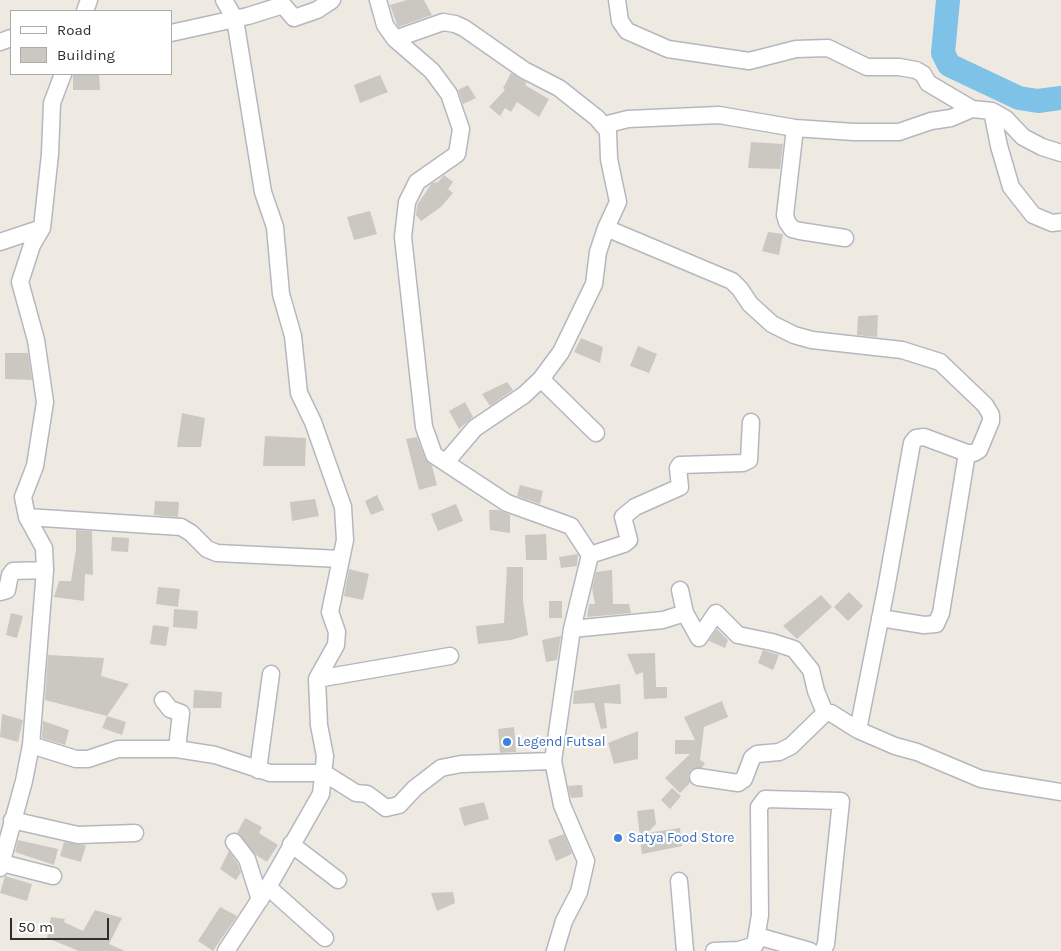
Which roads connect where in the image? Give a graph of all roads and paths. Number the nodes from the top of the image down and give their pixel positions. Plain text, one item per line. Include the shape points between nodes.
1 (224, 0) edge
2 (332, 0) edge
3 (378, 0) edge
4 (617, 0) edge
5 (235, 19) junction
6 (172, 33) edge
7 (395, 39) junction
8 (63, 75) edge
9 (972, 109) junction
10 (992, 111) junction
11 (604, 125) junction
12 (795, 128) junction
13 (1061, 153) edge
14 (1061, 222) edge
15 (42, 228) junction
16 (606, 228) junction
17 (845, 238) dead end
18 (0, 242) edge
19 (541, 379) junction
20 (751, 422) dead end
21 (596, 433) dead end
22 (967, 453) junction
23 (446, 462) junction
24 (27, 517) junction
25 (590, 555) junction
26 (340, 559) junction
27 (45, 570) junction
28 (680, 590) dead end
29 (0, 592) edge
30 (685, 613) junction
31 (880, 618) junction
32 (572, 629) junction
33 (450, 656) dead end
34 (271, 674) dead end
35 (317, 679) junction
36 (163, 700) dead end
37 (825, 713) junction
38 (858, 730) junction
39 (31, 745) junction
40 (177, 749) junction
41 (553, 761) junction
42 (258, 770) junction
43 (324, 773) junction
44 (698, 778) dead end
45 (1061, 792) edge
46 (12, 820) junction
47 (135, 834) dead end
48 (234, 842) dead end
49 (291, 844) junction
50 (1, 865) edge
51 (53, 876) dead end
52 (338, 880) dead end
53 (679, 881) dead end
54 (264, 893) junction
55 (757, 936) junction
56 (325, 938) dead end
57 (226, 951) edge
58 (556, 951) edge
59 (685, 951) edge
60 (714, 951) edge
61 (810, 951) edge
62 (823, 951) edge

1 - 5 street
2 - 5 street via 317,10 294,18 283,5
3 - 7 street via 386,25
4 - 9 street via 620,21 627,31 668,49 749,61 796,49 828,48 867,67 916,70 928,83
5 - 6 street
5 - 26 street via 263,192 275,227 282,294 293,336 299,393 313,422 343,507 345,540
7 - 11 street via 443,22 464,28 524,70 559,88
7 - 23 street via 432,71 449,94 461,130 457,154 417,182 407,202 403,237 424,427 434,455
8 - 15 street via 52,103
9 - 10 street
9 - 12 street via 899,132
10 - 13 street via 1006,119 1023,137
10 - 14 street via 1011,187 1033,216 1052,223
11 - 12 street via 628,119 702,114
11 - 16 street via 608,131 609,160 618,202
12 - 17 street via 785,215 787,222 792,229
15 - 18 street
15 - 24 street via 32,244 20,282 36,340 45,402 35,466 23,497
16 - 19 street via 598,252 594,284 561,352
16 - 22 street via 732,281 772,324 794,335 902,350 940,362 985,405 990,415 991,421 979,450
19 - 21 street
19 - 23 street via 524,395 475,428
20 - 25 street via 749,460 743,463 680,465 680,487 635,507 623,517 629,540
22 - 31 street via 941,613 936,624
22 - 31 street via 924,437 912,442
23 - 25 street via 507,503 570,526
24 - 26 street via 181,527 207,549 217,553
24 - 27 street via 44,548
25 - 32 street
26 - 35 street via 330,612 337,632 336,645
27 - 29 street via 13,571 7,590
27 - 39 street
28 - 30 street
30 - 32 street via 663,620
30 - 37 street via 698,638 716,613 738,635 794,650 811,670
31 - 38 street
32 - 41 street
33 - 35 street
34 - 42 street
35 - 43 street
36 - 40 street via 170,709 181,713
37 - 38 street via 831,713
37 - 44 street via 791,746 752,758 744,778 738,783
38 - 45 street via 981,779
39 - 40 street via 76,759 88,759 118,749
39 - 46 street
40 - 42 street via 215,755
41 - 43 street via 461,764 441,768 399,805 386,808 367,794 356,793
41 - 58 street via 562,805 586,861 579,892 564,921
42 - 43 street
43 - 49 street via 315,808
46 - 47 street via 78,835
46 - 50 street
48 - 54 street via 247,859
49 - 52 street
49 - 54 street
50 - 51 street
53 - 59 street
54 - 56 street
54 - 57 street
55 - 60 street via 755,945 750,948
55 - 61 street
55 - 62 street via 760,915 758,807 765,799 841,801

